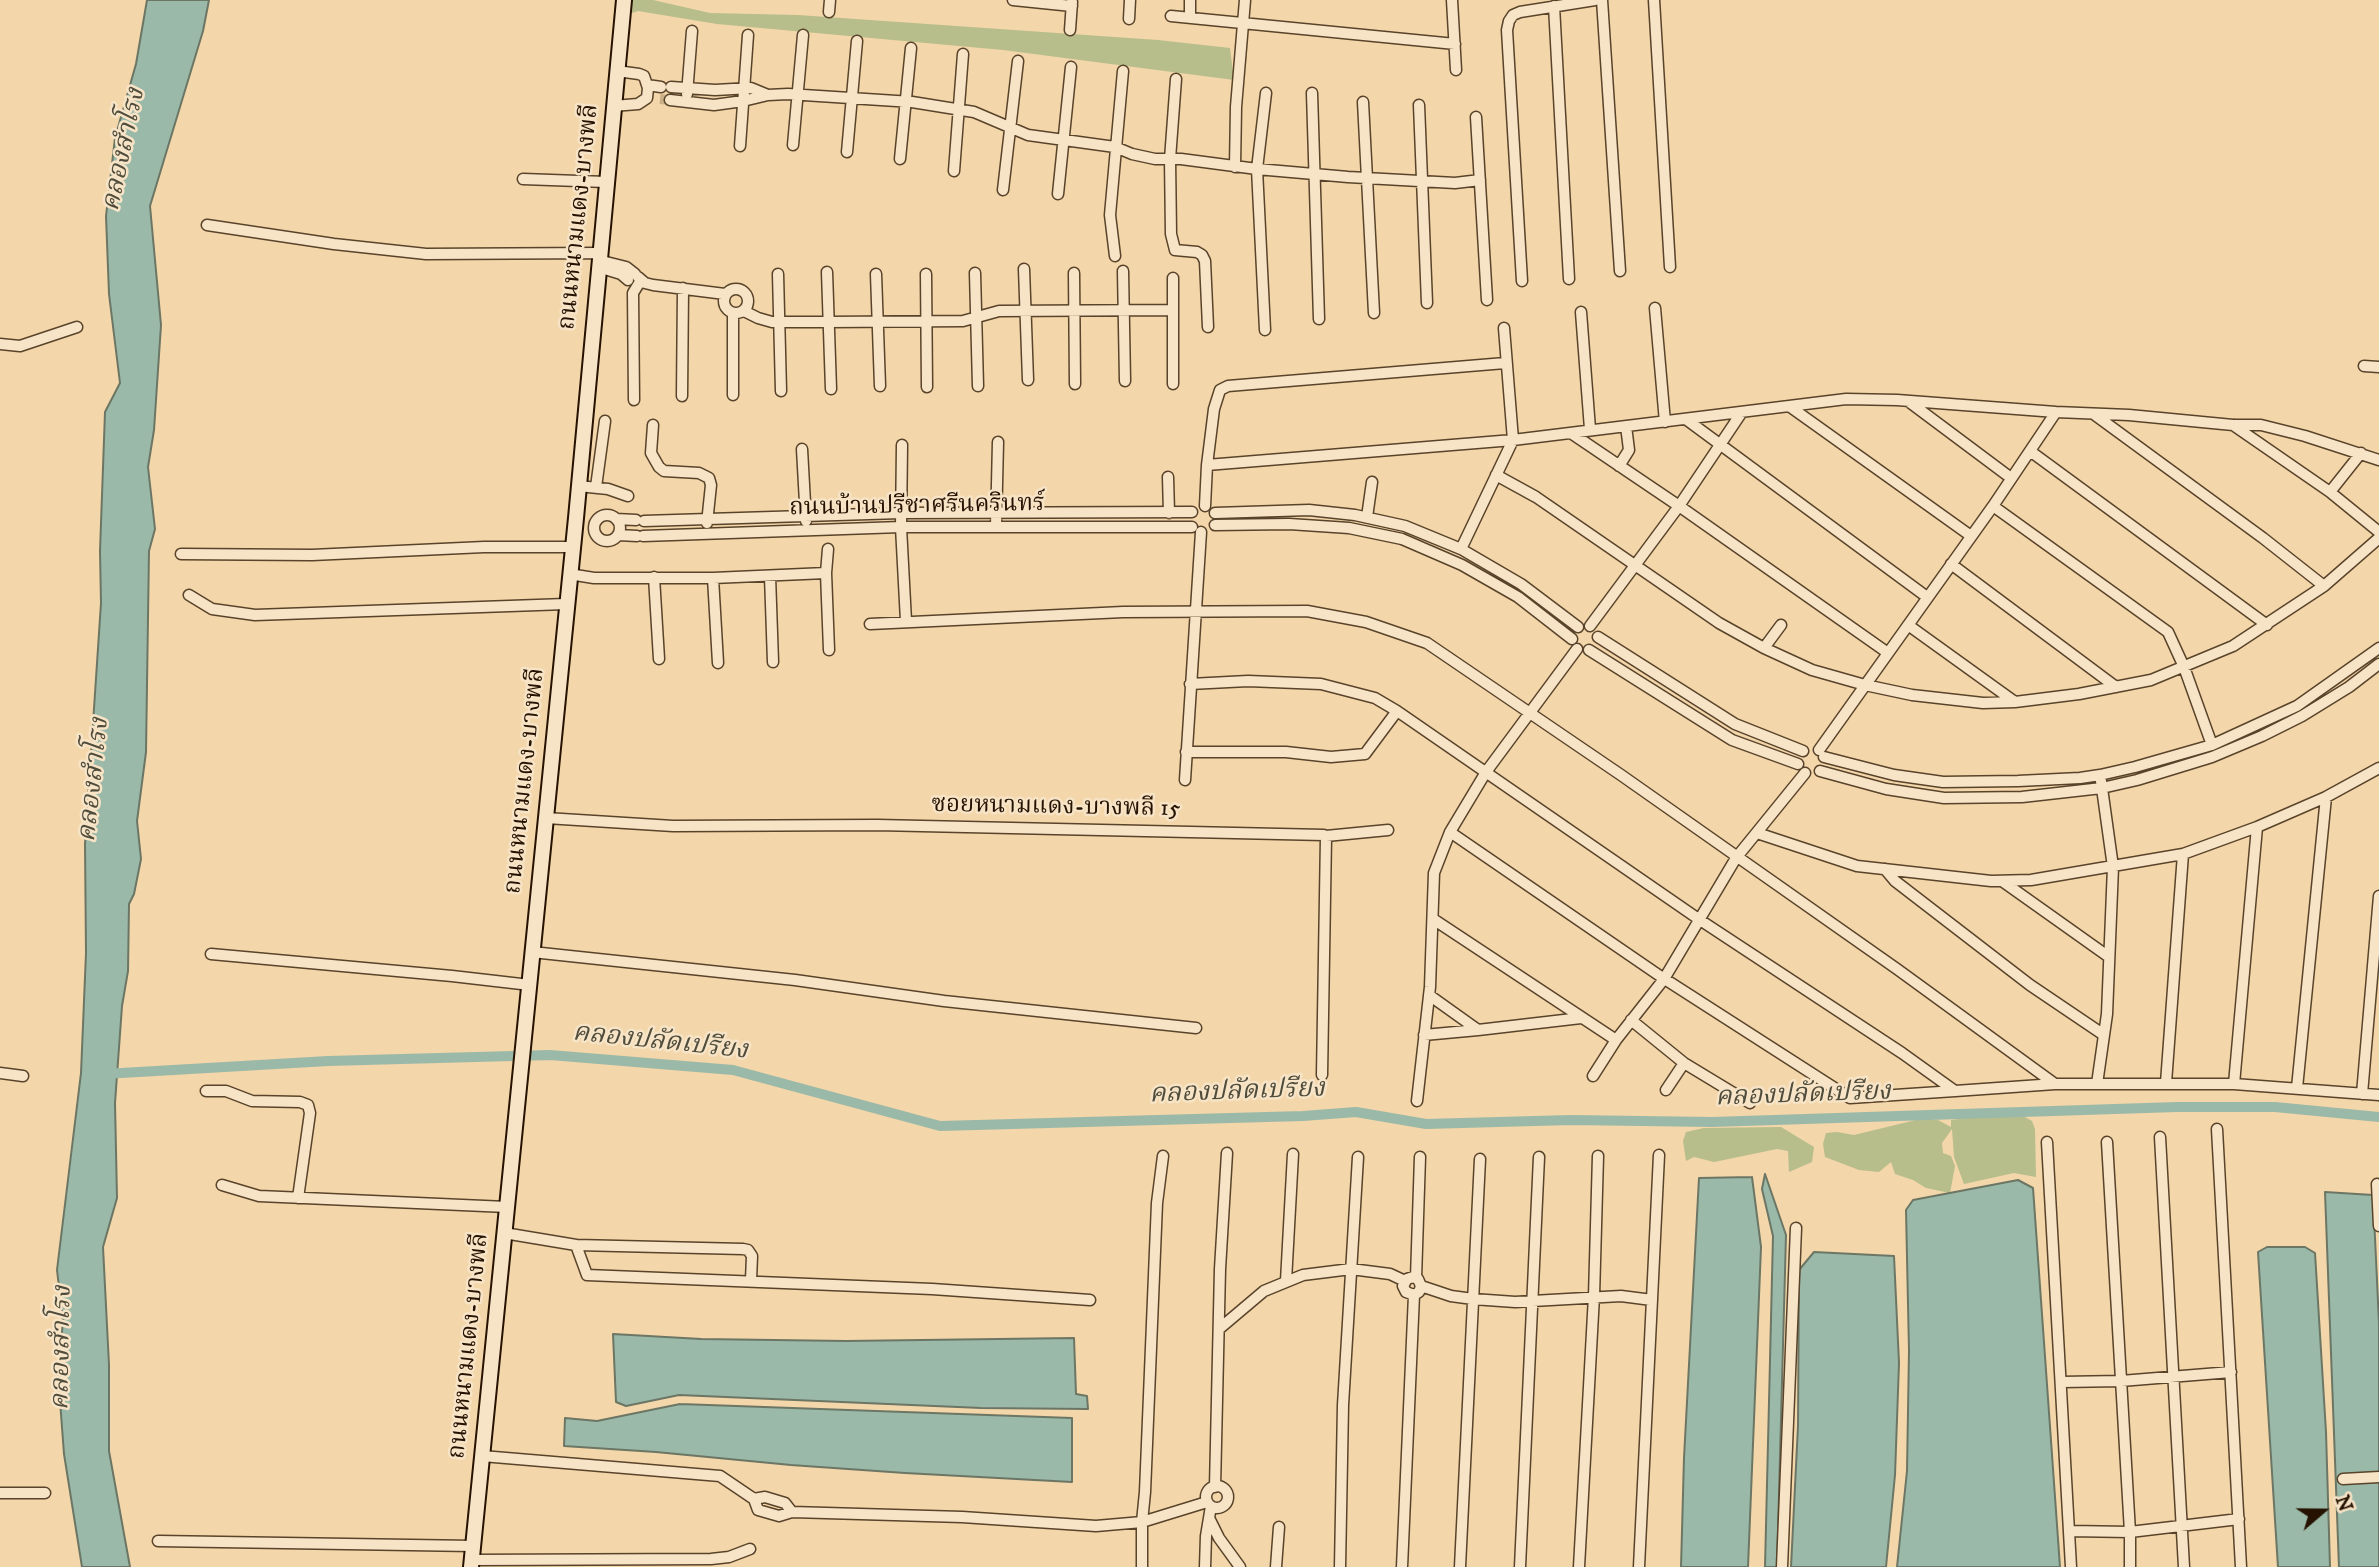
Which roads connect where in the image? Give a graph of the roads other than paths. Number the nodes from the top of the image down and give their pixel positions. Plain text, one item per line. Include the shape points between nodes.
1 (624, 0) edge
2 (830, 0) edge
3 (1013, 0) edge
4 (1130, 0) edge
5 (1190, 0) edge
6 (1245, 0) edge
7 (1452, 0) edge
8 (1600, 0) edge
9 (1654, 0) edge
10 (1072, 3) edge
11 (1540, 4) edge
12 (1554, 5) junction
13 (829, 12) dead end
14 (1171, 16) dead end
15 (1191, 18) junction
16 (1129, 19) dead end
17 (1243, 24) junction
18 (1070, 30) dead end
19 (692, 32) dead end
20 (748, 35) dead end
21 (803, 35) dead end
22 (858, 41) dead end
23 (1455, 44) junction
24 (911, 48) dead end
25 (963, 54) dead end
26 (1018, 61) dead end
27 (1071, 67) dead end
28 (1456, 70) dead end
29 (617, 71) junction
30 (1123, 71) dead end
31 (1176, 79) dead end
32 (647, 85) junction
33 (687, 88) junction
34 (745, 89) junction
35 (1266, 93) dead end
36 (1311, 93) dead end
37 (798, 94) junction
38 (768, 95) junction
39 (646, 98) junction
40 (853, 98) junction
41 (743, 101) junction
42 (685, 102) junction
43 (905, 102) junction
44 (1363, 102) dead end
45 (1419, 105) dead end
46 (613, 106) junction
47 (960, 109) junction
48 (1476, 117) dead end
49 (1010, 128) junction
50 (1065, 140) junction
51 (793, 145) dead end
52 (740, 146) dead end
53 (1115, 148) junction
54 (846, 152) dead end
55 (901, 159) dead end
56 (1170, 159) junction
57 (1236, 167) junction
58 (1257, 169) junction
59 (954, 171) dead end
60 (1314, 174) junction
61 (1367, 178) junction
62 (523, 179) dead end
63 (1480, 180) junction
64 (1421, 181) junction
65 (606, 182) junction
66 (1003, 190) dead end
67 (1058, 194) dead end
68 (207, 225) dead end
69 (1115, 256) dead end
70 (598, 260) junction
71 (1670, 267) dead end
72 (1024, 270) dead end
73 (1123, 271) dead end
74 (1620, 271) dead end
75 (827, 272) dead end
76 (975, 273) dead end
77 (1074, 273) dead end
78 (778, 274) dead end
79 (876, 274) dead end
80 (926, 274) dead end
81 (1173, 278) dead end
82 (1570, 279) dead end
83 (634, 280) junction
84 (1522, 281) dead end
85 (683, 288) junction
86 (725, 294) junction
87 (1487, 300) dead end
88 (1427, 303) dead end
89 (1655, 308) dead end
90 (1173, 310) junction
91 (744, 311) junction
92 (1025, 311) junction
93 (1073, 311) junction
94 (1124, 311) junction
95 (1581, 312) dead end
96 (1374, 313) dead end
97 (733, 314) junction
98 (976, 318) junction
99 (1319, 319) dead end
100 (878, 321) junction
101 (927, 321) junction
102 (780, 322) junction
103 (829, 322) junction
104 (77, 327) dead end
105 (1208, 327) dead end
106 (1504, 328) dead end
107 (1265, 330) dead end
108 (0, 344) edge
109 (1505, 363) junction
110 (2364, 366) dead end
111 (2379, 368) edge
112 (1028, 380) dead end
113 (1125, 381) dead end
114 (1075, 384) dead end
115 (1173, 384) dead end
116 (880, 386) dead end
117 (978, 386) dead end
118 (928, 387) dead end
119 (831, 389) dead end
120 (781, 391) dead end
121 (733, 395) dead end
122 (682, 396) dead end
123 (634, 400) dead end
124 (1908, 401) junction
125 (1789, 406) junction
126 (1742, 412) junction
127 (2056, 412) junction
128 (2093, 414) junction
129 (1687, 420) junction
130 (605, 421) dead end
131 (1665, 422) junction
132 (653, 425) dead end
133 (2234, 425) junction
134 (1626, 426) junction
135 (1590, 429) junction
136 (1570, 433) junction
137 (1513, 440) junction
138 (998, 442) dead end
139 (902, 445) dead end
140 (1719, 446) junction
141 (802, 449) dead end
142 (2030, 451) junction
143 (2361, 453) junction
144 (2379, 460) edge
145 (1207, 465) junction
146 (1619, 466) junction
147 (1496, 475) junction
148 (1168, 477) dead end
149 (2011, 478) junction
150 (1372, 482) dead end
151 (578, 486) junction
152 (596, 487) junction
153 (2330, 492) junction
154 (628, 496) dead end
155 (1205, 506) junction
156 (1679, 506) junction
157 (1993, 506) junction
158 (996, 512) junction
159 (1192, 512) junction
160 (901, 513) junction
161 (1170, 513) junction
162 (1215, 513) junction
163 (806, 516) junction
164 (707, 517) junction
165 (1367, 517) junction
166 (576, 519) junction
167 (616, 519) junction
168 (597, 520) junction
169 (1215, 525) junction
170 (996, 526) junction
171 (901, 527) junction
172 (805, 529) junction
173 (1197, 529) junction
174 (706, 532) junction
175 (618, 535) junction
176 (2379, 535) edge
177 (596, 536) junction
178 (1971, 536) junction
179 (573, 542) junction
180 (828, 549) dead end
181 (1461, 549) junction
182 (181, 554) dead end
183 (1951, 565) junction
184 (1635, 566) junction
185 (826, 573) junction
186 (569, 574) junction
187 (770, 576) junction
188 (654, 577) junction
189 (713, 578) junction
190 (2324, 586) junction
191 (189, 595) dead end
192 (1927, 597) junction
193 (566, 604) junction
194 (1196, 612) junction
195 (906, 621) junction
196 (870, 624) dead end
197 (1781, 625) dead end
198 (1908, 625) junction
199 (2267, 625) junction
200 (1590, 626) junction
201 (1578, 627) junction
202 (1598, 637) junction
203 (1574, 644) junction
204 (1764, 648) junction
205 (2379, 648) edge
206 (830, 650) dead end
207 (1589, 650) junction
208 (1888, 653) junction
209 (659, 659) dead end
210 (774, 662) dead end
211 (718, 663) dead end
212 (2379, 664) edge
213 (2184, 667) junction
214 (1190, 684) junction
215 (1866, 685) junction
216 (2116, 687) junction
217 (2015, 702) junction
218 (1397, 711) junction
219 (1530, 714) junction
220 (2212, 745) junction
221 (1803, 751) junction
222 (1186, 752) junction
223 (1821, 754) junction
224 (1798, 764) junction
225 (2379, 768) edge
226 (1819, 771) junction
227 (1486, 772) junction
228 (1805, 773) junction
229 (2100, 775) junction
230 (1185, 780) dead end
231 (2102, 788) junction
232 (2326, 797) junction
233 (546, 818) junction
234 (2257, 827) junction
235 (1388, 830) dead end
236 (1450, 832) junction
237 (1757, 833) junction
238 (1326, 836) junction
239 (2183, 854) junction
240 (1736, 858) junction
241 (2113, 867) junction
242 (1885, 869) junction
243 (2001, 881) junction
244 (2379, 896) edge
245 (1433, 919) junction
246 (1699, 920) junction
247 (532, 952) junction
248 (211, 954) dead end
249 (2109, 957) junction
250 (1664, 979) junction
251 (530, 985) junction
252 (1429, 995) junction
253 (1581, 1017) junction
254 (1631, 1020) junction
255 (1196, 1028) dead end
256 (1478, 1030) junction
257 (1424, 1035) junction
258 (2104, 1035) junction
259 (1616, 1040) junction
260 (1684, 1063) junction
261 (0, 1073) edge
262 (1322, 1075) dead end
263 (23, 1076) dead end
264 (1593, 1076) dead end
265 (2166, 1083) junction
266 (2055, 1084) junction
267 (2097, 1084) junction
268 (2234, 1084) junction
269 (2297, 1088) junction
270 (1666, 1090) dead end
271 (206, 1091) dead end
272 (1955, 1091) junction
273 (2362, 1094) junction
274 (2379, 1095) edge
275 (1417, 1101) dead end
276 (1750, 1103) dead end
277 (2217, 1129) dead end
278 (2160, 1137) dead end
279 (2048, 1142) dead end
280 (2107, 1142) dead end
281 (1227, 1153) dead end
282 (1293, 1154) dead end
283 (1659, 1154) dead end
284 (1163, 1156) dead end
285 (1598, 1156) dead end
286 (1358, 1157) dead end
287 (1420, 1157) dead end
288 (1539, 1157) dead end
289 (1480, 1158) dead end
290 (2377, 1184) edge
291 (222, 1185) dead end
292 (298, 1198) junction
293 (507, 1207) junction
294 (2379, 1226) edge
295 (1796, 1228) dead end
296 (504, 1233) junction
297 (576, 1245) junction
298 (1351, 1269) junction
299 (751, 1280) junction
300 (1286, 1281) junction
301 (1414, 1285) junction
302 (1594, 1296) junction
303 (1473, 1299) junction
304 (1090, 1300) dead end
305 (1533, 1300) junction
306 (1653, 1300) junction
307 (1219, 1329) junction
308 (2231, 1372) junction
309 (2174, 1377) junction
310 (2121, 1381) junction
311 (2062, 1382) junction
312 (482, 1455) junction
313 (2379, 1477) edge
314 (2343, 1479) dead end
315 (1215, 1487) junction
316 (0, 1493) edge
317 (45, 1493) dead end
318 (1209, 1504) junction
319 (1209, 1518) junction
320 (2239, 1519) junction
321 (1142, 1521) junction
322 (2182, 1526) junction
323 (1279, 1527) dead end
324 (2070, 1531) junction
325 (2130, 1532) junction
326 (158, 1541) dead end
327 (750, 1549) dead end
328 (472, 1557) edge
329 (1142, 1567) edge
330 (1205, 1567) edge
331 (1240, 1567) edge
332 (1276, 1567) edge
333 (1340, 1567) edge
334 (1402, 1567) edge
335 (1460, 1567) edge
336 (1520, 1567) edge
337 (1579, 1567) edge
338 (1639, 1567) edge
339 (1782, 1567) edge
340 (2071, 1567) edge
341 (2130, 1567) edge
342 (2184, 1567) edge
343 (2241, 1567) edge

1 - 29 main road, ถนนหนามแดง-บางพลี
2 - 13 street
3 - 10 street
4 - 16 street
5 - 15 street
6 - 17 street
7 - 23 street
8 - 12 street
8 - 74 street
9 - 71 street
10 - 18 street
11 - 12 street
11 - 84 street via 1513,15 1507,30
12 - 82 street
14 - 15 street
15 - 17 street
17 - 23 street
17 - 57 street
19 - 33 street
20 - 34 street
21 - 37 street
22 - 40 street
23 - 28 street
24 - 43 street
25 - 47 street
26 - 49 street
27 - 50 street
29 - 32 street via 644,76
29 - 46 main road, ถนนหนามแดง-บางพลี
30 - 53 street
31 - 56 street
32 - 33 street
32 - 39 street
33 - 34 street
33 - 42 street
34 - 38 street
34 - 41 street
35 - 58 street
36 - 60 street
37 - 38 street
37 - 40 street
37 - 51 street
38 - 41 street
39 - 42 street
39 - 46 street via 631,107
40 - 43 street
40 - 54 street
41 - 42 street
41 - 52 street
43 - 47 street
43 - 55 street
44 - 61 street
45 - 64 street
46 - 65 main road, ถนนหนามแดง-บางพลี
47 - 49 street
47 - 59 street
48 - 63 street
49 - 50 street
49 - 66 street
50 - 53 street
50 - 67 street
53 - 56 street
53 - 69 street via 1110,223
56 - 57 street
56 - 105 street via 1173,245 1180,252 1197,252 1205,261
57 - 58 street
58 - 60 street
58 - 107 street
60 - 61 street
60 - 99 street
61 - 64 street
61 - 96 street
62 - 65 street
63 - 64 street
63 - 87 street
64 - 88 street
65 - 70 main road, ถนนหนามแดง-บางพลี
68 - 70 street via 426,254
70 - 83 street via 626,267
70 - 151 main road, ถนนหนามแดง-บางพลี
72 - 92 street
73 - 94 street
75 - 103 street
76 - 98 street
77 - 93 street
78 - 102 street
79 - 100 street
80 - 101 street
81 - 90 street
83 - 85 street via 645,289 653,285
83 - 123 street
85 - 86 street
85 - 122 street
86 - 91 street via 736,289 746,294
86 - 97 street via 724,306
89 - 131 street
90 - 94 street
90 - 115 street
91 - 97 street
91 - 102 street
92 - 93 street
92 - 98 street via 992,312
92 - 112 street
93 - 94 street
93 - 114 street
94 - 113 street
95 - 135 street
97 - 121 street
98 - 101 street
98 - 117 street
100 - 101 street
100 - 103 street
100 - 116 street
101 - 118 street
102 - 103 street
102 - 120 street
103 - 119 street
104 - 108 street via 20,346
106 - 109 street
109 - 137 street
109 - 145 street via 1228,386 1220,390 1214,409
110 - 111 street
124 - 125 street via 1846,399
124 - 127 street
124 - 149 street
125 - 126 street
125 - 178 street
126 - 129 street
126 - 140 street
127 - 128 street
127 - 142 street
128 - 133 street
128 - 190 street
129 - 131 street
129 - 140 street
130 - 152 street
131 - 134 street
132 - 164 street via 652,453 659,467 709,478
133 - 143 street via 2261,425
133 - 153 street
134 - 135 street
134 - 146 street via 1629,450
135 - 136 street
136 - 137 street
136 - 146 street
137 - 145 street
137 - 147 street
138 - 158 street
139 - 160 street
140 - 156 street
140 - 192 street
141 - 163 street
142 - 149 street
142 - 199 street
143 - 144 street
143 - 153 street
145 - 155 street
146 - 156 street
147 - 181 street
147 - 184 street via 1536,497
148 - 161 street
149 - 157 street
150 - 165 street
151 - 152 street
151 - 166 main road, ถนนหนามแดง-บางพลี
152 - 154 street
153 - 176 street
155 - 159 street, ถนนบ้านปรีชาศรีนครินทร์
155 - 162 street
156 - 184 street
156 - 208 street
157 - 178 street
157 - 213 street via 2168,632
158 - 160 street, ถนนบ้านปรีชาศรีนครินทร์
158 - 161 street, ถนนบ้านปรีชาศรีนครินทร์
158 - 170 street
159 - 161 street, ถนนบ้านปรีชาศรีนครินทร์
159 - 173 street via 1190,519
160 - 163 street, ถนนบ้านปรีชาศรีนครินทร์
160 - 171 street
162 - 165 street via 1309,510
162 - 169 street
163 - 164 street, ถนนบ้านปรีชาศรีนครินทร์
163 - 172 street
164 - 167 street, ถนนบ้านปรีชาศรีนครินทร์
164 - 174 street
165 - 181 street via 1405,526
166 - 168 street
166 - 179 main road, ถนนหนามแดง-บางพลี
167 - 168 street via 608,515
167 - 175 street
168 - 177 street
169 - 173 street, ถนนบ้านปรีชาศรีนครินทร์ via 1208,532
169 - 203 street, ถนนบ้านปรีชาศรีนครินทร์ via 1349,528 1402,538 1518,597
170 - 171 street, ถนนบ้านปรีชาศรีนครินทร์
170 - 173 street, ถนนบ้านปรีชาศรีนครินทร์
171 - 172 street, ถนนบ้านปรีชาศรีนครินทร์
171 - 195 street
172 - 174 street, ถนนบ้านปรีชาศรีนครินทร์
173 - 194 street
174 - 175 street, ถนนบ้านปรีชาศรีนครินทร์
175 - 177 street via 607,542
176 - 190 street
177 - 179 street
178 - 183 street
179 - 182 street via 312,555
179 - 186 main road, ถนนหนามแดง-บางพลี
180 - 185 street
181 - 201 street via 1521,584
183 - 192 street
183 - 216 street
184 - 200 street
184 - 204 street
185 - 187 street
185 - 206 street
186 - 188 street
186 - 193 main road, ถนนหนามแดง-บางพลี
187 - 189 street
187 - 210 street
188 - 189 street
188 - 209 street
189 - 211 street
190 - 199 street
191 - 193 street via 212,609 267,616
192 - 198 street
193 - 233 main road, ถนนหนามแดง-บางพลี
194 - 195 street
194 - 214 street
194 - 219 street via 1307,611 1366,622 1427,643
195 - 196 street
197 - 204 street
198 - 208 street
198 - 217 street
199 - 213 street
200 - 201 street
200 - 202 street
201 - 203 street via 1572,633
202 - 207 street
202 - 221 street via 1735,724
203 - 207 street
203 - 219 street
204 - 215 street via 1812,670
205 - 220 street via 2297,706
207 - 224 street via 1732,740
208 - 215 street
212 - 231 street via 2302,716 2262,736 2212,757
213 - 216 street
213 - 220 street
214 - 218 street via 1321,684 1375,698
214 - 222 street
215 - 217 street via 1912,695
215 - 223 street
216 - 217 street
218 - 222 street via 1365,754
218 - 227 street
219 - 227 street
219 - 240 street
220 - 229 street
221 - 223 street via 1811,748
221 - 224 street
222 - 230 street
223 - 226 street via 1824,766
223 - 229 street via 1894,775 1943,782
224 - 228 street
225 - 232 street
226 - 228 street
226 - 231 street via 1944,798 2022,797
227 - 236 street
227 - 246 street
228 - 237 street
229 - 231 street
231 - 241 street
232 - 234 street
232 - 269 street
233 - 238 street, ซอยหนามแดง-บางพลี 15 via 673,826 877,825
233 - 247 main road, ถนนหนามแดง-บางพลี
234 - 239 street
234 - 268 street
235 - 238 street, ซอยหนามแดง-บางพลี 15
236 - 245 street via 1434,873
236 - 250 street
237 - 240 street
237 - 242 street via 1857,866
238 - 262 street
239 - 241 street
239 - 265 street
240 - 246 street
240 - 266 street
241 - 243 street
241 - 249 street
242 - 243 street
242 - 258 street via 2030,985
243 - 249 street
244 - 273 street
245 - 252 street
245 - 253 street
246 - 250 street
246 - 272 street
247 - 251 main road, ถนนหนามแดง-บางพลี
247 - 255 street
248 - 251 street
249 - 258 street
250 - 254 street
250 - 272 street via 1850,1098
251 - 293 main road, ถนนหนามแดง-บางพลี
252 - 256 street
252 - 257 street
253 - 256 street
253 - 259 street
254 - 259 street
254 - 260 street
256 - 257 street
257 - 275 street
258 - 267 street
259 - 264 street
260 - 270 street
260 - 276 street
261 - 263 street
265 - 267 street
265 - 268 street
266 - 267 street
266 - 272 street
268 - 269 street
269 - 273 street
271 - 292 street via 226,1091 252,1101 308,1105
273 - 274 street
277 - 308 street
278 - 309 street
279 - 311 street
280 - 310 street
281 - 307 street
282 - 300 street
283 - 306 street
284 - 321 street
285 - 302 street
286 - 298 street
287 - 301 street
288 - 305 street
289 - 303 street
290 - 294 street
291 - 292 street via 259,1196
292 - 293 street
293 - 296 main road, ถนนหนามแดง-บางพลี
295 - 339 street
296 - 297 street
296 - 312 main road, ถนนหนามแดง-บางพลี
297 - 299 street via 587,1275
297 - 299 street via 748,1250
298 - 300 street via 1315,1272
298 - 301 street via 1390,1274
298 - 333 street
299 - 304 street
300 - 307 street via 1264,1291
301 - 303 street
301 - 334 street
302 - 305 street
302 - 306 street
302 - 337 street
303 - 305 street
303 - 335 street
305 - 336 street
306 - 338 street
307 - 315 street
308 - 309 street
308 - 320 street
309 - 310 street
309 - 322 street
310 - 311 street
310 - 325 street
311 - 324 street
312 - 321 street via 720,1476 754,1499 785,1503 792,1512 1096,1526
312 - 328 main road, ถนนหนามแดง-บางพลี
313 - 314 street
315 - 318 street via 1207,1492
315 - 318 street via 1225,1490 1227,1499 1219,1508
316 - 317 street
318 - 319 street
318 - 321 street
319 - 330 street
319 - 331 street
320 - 322 street
320 - 343 street
321 - 329 street
322 - 325 street
322 - 342 street
323 - 332 street
324 - 325 street
324 - 340 street
325 - 341 street
326 - 328 street
327 - 328 street via 711,1559

